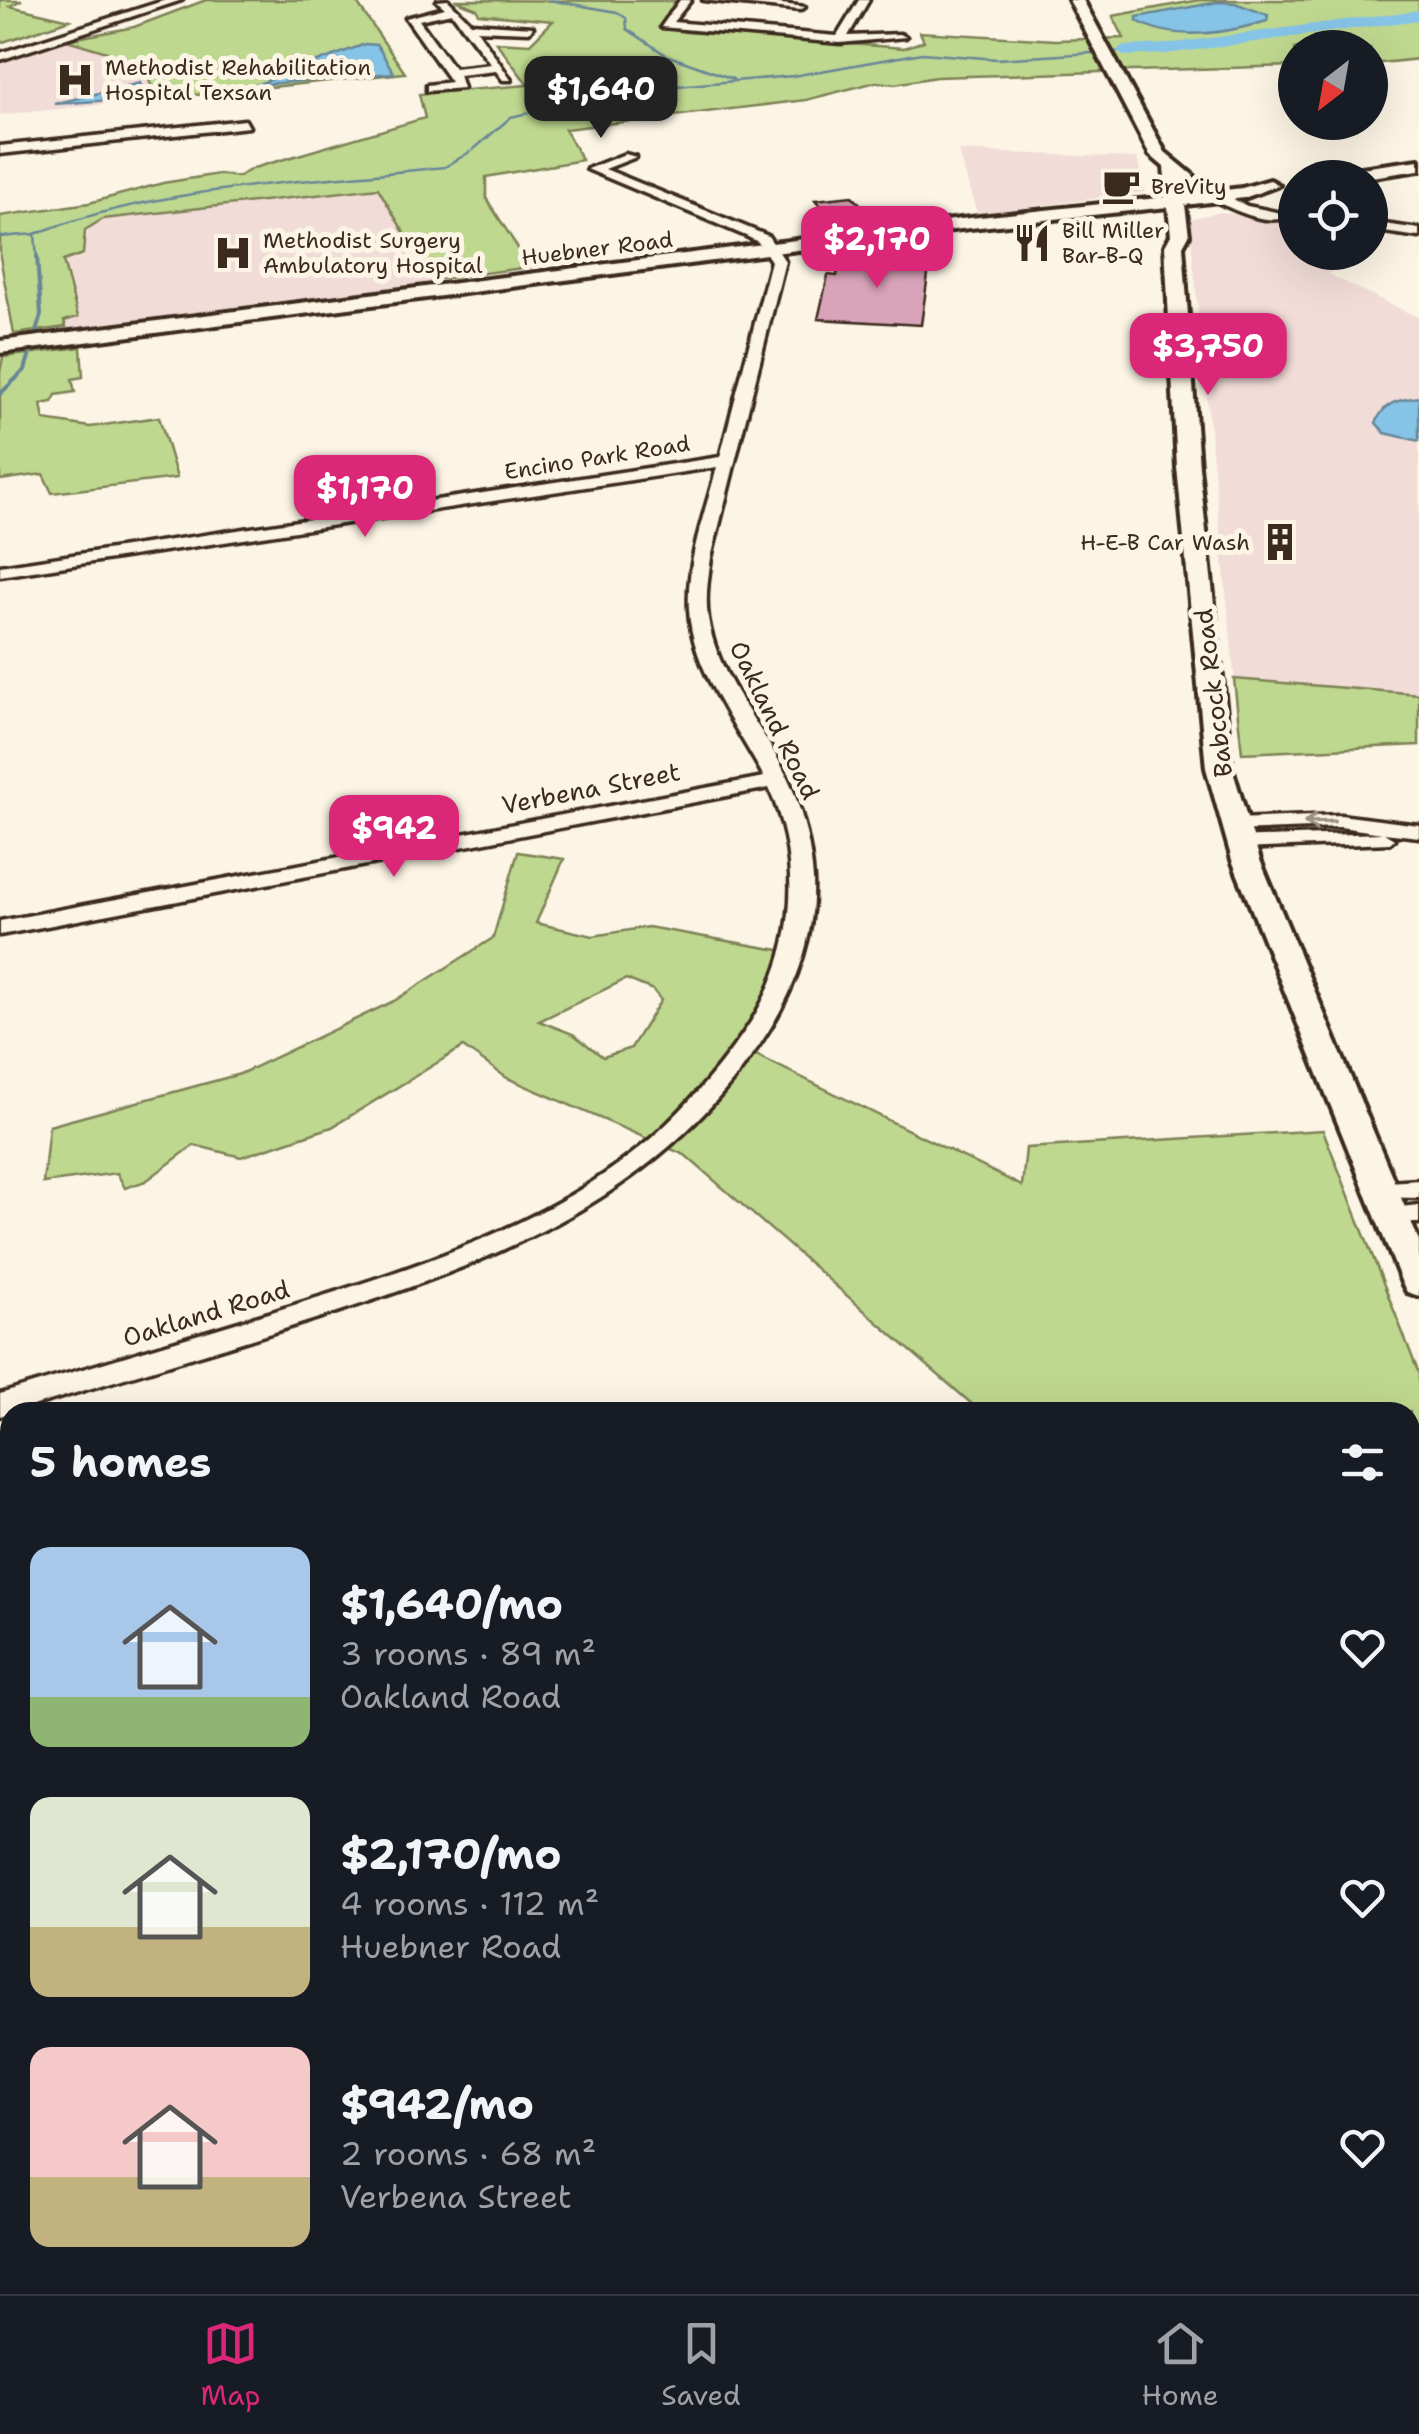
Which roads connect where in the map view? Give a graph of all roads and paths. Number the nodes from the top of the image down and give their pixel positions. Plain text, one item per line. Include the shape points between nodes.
1 (159, 0) edge
2 (177, 0) edge
3 (438, 0) edge
4 (686, 0) edge
5 (708, 0) edge
6 (864, 0) edge
7 (1076, 0) edge
8 (743, 3) junction
9 (802, 4) edge
10 (455, 10) junction
11 (468, 26) junction
12 (529, 29) dead end
13 (722, 31) junction
14 (780, 36) junction
15 (900, 37) dead end
16 (840, 40) junction
17 (0, 54) edge
18 (500, 67) junction
19 (451, 72) junction
20 (510, 81) dead end
21 (432, 88) dead end
22 (245, 124) dead end
23 (0, 136) edge
24 (18, 149) junction
25 (0, 150) edge
26 (1165, 160) junction
27 (1419, 165) edge
28 (598, 167) dead end
29 (1388, 169) edge
30 (1278, 184) dead end
31 (1227, 192) junction
32 (1169, 198) junction
33 (1096, 210) junction
34 (1278, 214) edge
35 (1148, 221) dead end
36 (961, 224) junction
37 (1388, 229) edge
38 (1419, 233) edge
39 (772, 248) junction
40 (0, 346) edge
41 (726, 461) junction
42 (0, 571) edge
43 (779, 780) junction
44 (1410, 831) edge
45 (1238, 834) junction
46 (0, 928) edge
47 (1419, 1188) edge
48 (1397, 1206) edge
49 (1419, 1284) edge
50 (10, 1402) edge

1 - 17 street
2 - 17 street
3 - 10 street
4 - 13 street via 665,26
5 - 8 street
6 - 16 street
7 - 26 main road, Babcock Road
8 - 9 street
8 - 13 street
9 - 14 street
10 - 11 street
10 - 19 street via 412,18
11 - 12 street
11 - 18 street
13 - 14 street
14 - 16 street
15 - 16 street
18 - 19 street
18 - 20 street
19 - 21 street via 459,85
22 - 24 street
23 - 24 street
24 - 25 street
26 - 31 main road
26 - 32 main road, Babcock Road
27 - 29 main road
28 - 39 street
30 - 31 main road, Huebner Road
31 - 32 main road, Huebner Road
31 - 34 street via 1244,210
32 - 33 main road, Huebner Road
32 - 36 main road, Huebner Road
32 - 45 main road, Babcock Road via 1180,235 1174,246 1178,348 1214,735
33 - 35 main road
33 - 36 main road, Huebner Road
36 - 39 main road, Huebner Road
37 - 38 street
39 - 40 main road, Huebner Road
39 - 41 street, Oakland Road via 778,261
41 - 42 street, Encino Park Road
41 - 43 street, Oakland Road via 702,558 700,623 718,671
43 - 46 street, Verbena Street
43 - 50 street, Oakland Road via 800,844 798,940 744,1056 678,1130 625,1171 489,1248 378,1289
44 - 45 street via 1384,838
45 - 48 main road, Babcock Road via 1314,1032
47 - 48 street
48 - 49 main road, Babcock Road

